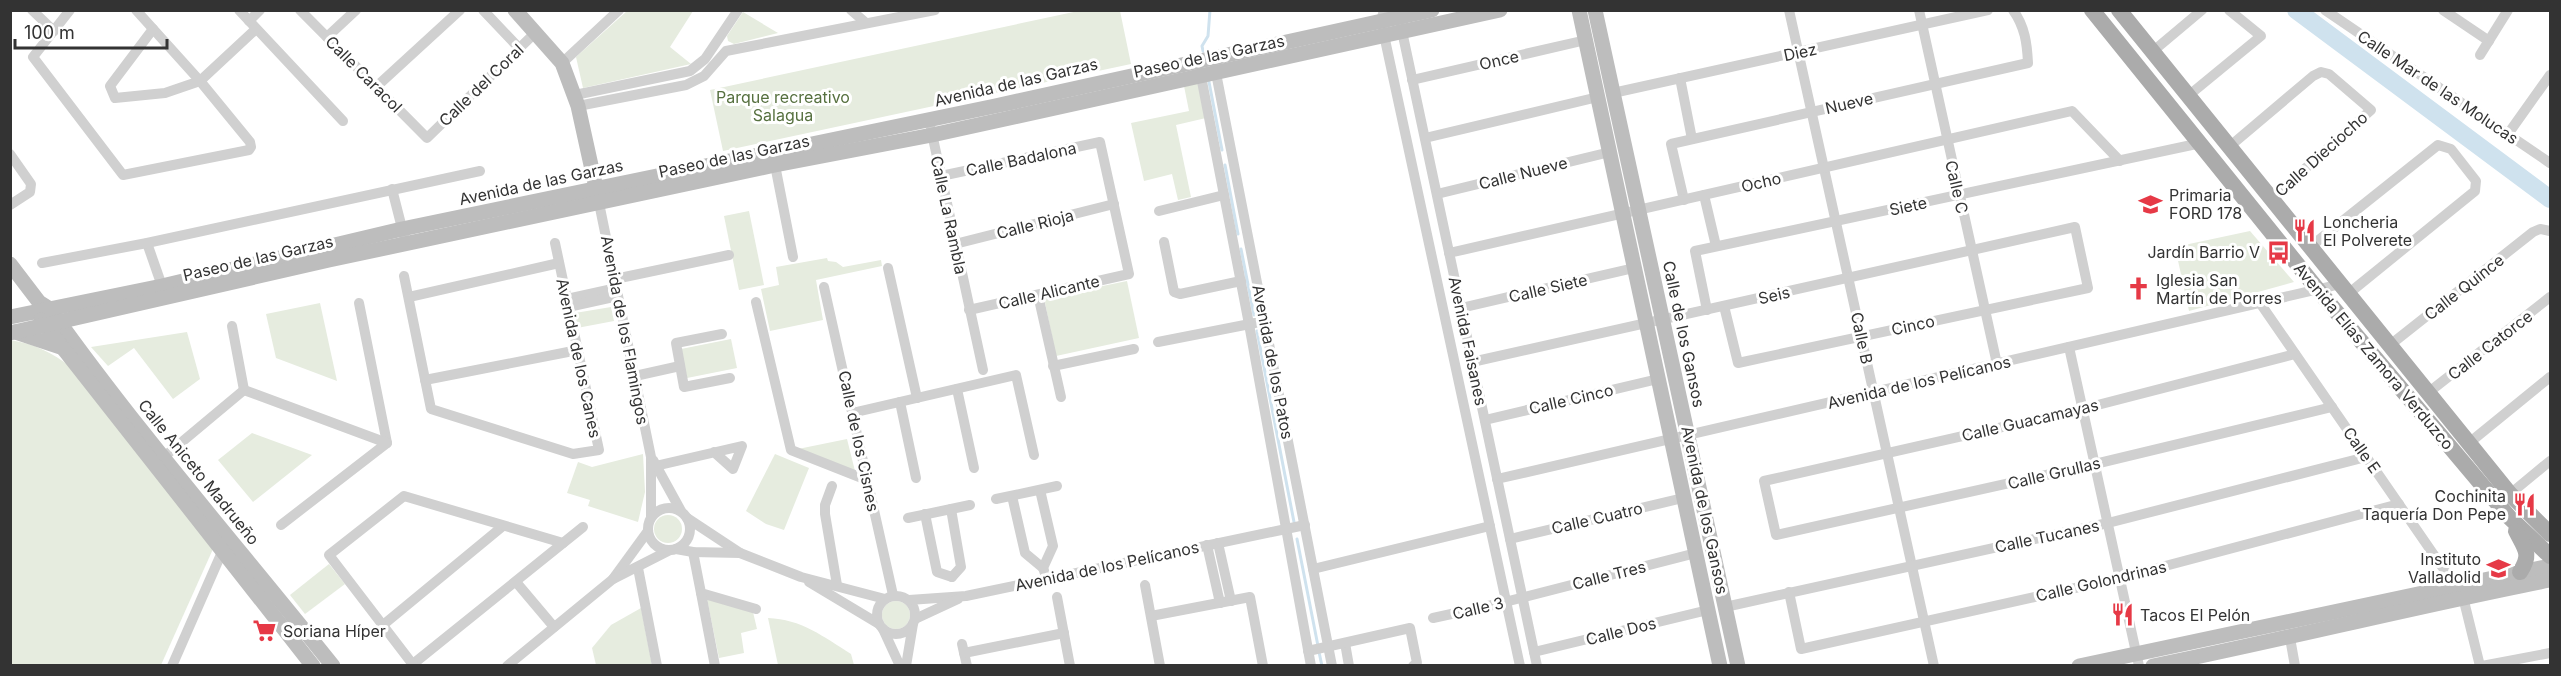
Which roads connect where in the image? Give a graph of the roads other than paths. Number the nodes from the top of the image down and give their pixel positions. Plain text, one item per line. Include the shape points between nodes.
1 (32, 10) edge
2 (70, 10) edge
3 (136, 10) edge
4 (239, 10) edge
5 (260, 10) edge
6 (300, 10) edge
7 (356, 10) edge
8 (460, 10) edge
9 (483, 10) edge
10 (515, 10) edge
11 (600, 10) edge
12 (618, 10) edge
13 (738, 10) edge
14 (851, 10) edge
15 (935, 10) edge
16 (1432, 10) edge
17 (1500, 10) edge
18 (1579, 10) edge
19 (1595, 10) edge
20 (1789, 10) edge
21 (1919, 10) edge
22 (1988, 10) edge
23 (2013, 10) edge
24 (2092, 10) edge
25 (2119, 10) edge
26 (2202, 10) edge
27 (2229, 10) edge
28 (2325, 10) edge
29 (2442, 10) edge
30 (2508, 10) edge
31 (1973, 12) edge
32 (1398, 19) edge
33 (609, 20) junction
34 (1383, 22) edge
35 (866, 23) junction
36 (253, 25) junction
37 (1921, 25) junction
38 (153, 30) junction
39 (54, 31) junction
40 (536, 32) junction
41 (327, 37) junction
42 (1586, 40) junction
43 (2489, 41) junction
44 (519, 48) junction
45 (1798, 52) junction
46 (2152, 52) junction
47 (2480, 55) dead end
48 (708, 62) junction
49 (562, 63) junction
50 (1205, 71) junction
51 (663, 76) junction
52 (1680, 78) junction
53 (2549, 79) edge
54 (1412, 80) junction
55 (200, 81) junction
56 (1935, 84) junction
57 (376, 87) junction
58 (665, 89) junction
59 (1613, 93) junction
60 (2188, 96) junction
61 (1598, 97) junction
62 (577, 101) junction
63 (1812, 112) junction
64 (343, 121) dead end
65 (930, 127) junction
66 (2508, 134) junction
67 (427, 138) joint
68 (1425, 138) junction
69 (1692, 139) junction
70 (1946, 140) junction
71 (2201, 143) junction
72 (2229, 147) junction
73 (1610, 152) junction
74 (10, 154) edge
75 (2120, 160) junction
76 (2550, 163) edge
77 (776, 165) junction
78 (1824, 168) junction
79 (480, 171) dead end
80 (941, 176) junction
81 (392, 189) junction
82 (1437, 194) junction
83 (1224, 195) junction
84 (1704, 195) junction
85 (1960, 195) junction
86 (598, 196) junction
87 (2271, 198) junction
88 (1684, 200) junction
89 (1114, 204) junction
90 (10, 205) edge
91 (1638, 210) junction
92 (1159, 211) dead end
93 (1623, 213) junction
94 (1836, 221) junction
95 (2545, 230) edge
96 (404, 236) junction
97 (1164, 242) dead end
98 (147, 243) junction
99 (555, 243) dead end
100 (955, 244) junction
101 (1716, 246) junction
102 (2310, 247) junction
103 (1972, 250) junction
104 (1449, 253) junction
105 (729, 255) dead end
106 (793, 257) dead end
107 (559, 262) junction
108 (42, 263) dead end
109 (10, 264) edge
110 (888, 268) dead end
111 (1635, 268) junction
112 (404, 276) dead end
113 (1848, 278) junction
114 (1241, 281) junction
115 (162, 286) junction
116 (824, 287) dead end
117 (617, 288) junction
118 (2088, 288) joint
119 (2345, 289) junction
120 (2318, 290) junction
121 (1038, 295) junction
122 (409, 297) junction
123 (2550, 297) edge
124 (756, 302) dead end
125 (358, 303) dead end
126 (568, 303) junction
127 (2260, 303) junction
128 (1724, 306) junction
129 (1461, 308) junction
130 (969, 310) junction
131 (1707, 310) junction
132 (1984, 310) junction
133 (45, 314) junction
134 (1663, 320) junction
135 (1265, 321) junction
136 (1646, 323) junction
137 (1249, 324) junction
138 (232, 326) dead end
139 (12, 328) edge
140 (722, 334) dead end
141 (1861, 336) junction
142 (1158, 342) dead end
143 (2390, 345) junction
144 (2069, 347) junction
145 (63, 348) junction
146 (1134, 349) dead end
147 (578, 350) junction
148 (2295, 354) junction
149 (1472, 362) junction
150 (1997, 364) junction
151 (1053, 366) junction
152 (681, 369) junction
153 (983, 370) dead end
154 (2550, 377) edge
155 (730, 378) dead end
156 (635, 379) junction
157 (1658, 379) junction
158 (425, 380) junction
159 (957, 389) junction
160 (244, 390) junction
161 (1874, 392) junction
162 (2429, 392) junction
163 (917, 398) junction
164 (1061, 398) dead end
165 (900, 402) junction
166 (2332, 407) junction
167 (2082, 409) junction
168 (852, 413) junction
169 (1485, 420) junction
170 (1688, 435) junction
171 (1671, 439) junction
172 (387, 443) junction
173 (2469, 443) junction
174 (714, 452) dead end
175 (1887, 453) junction
176 (1034, 455) dead end
177 (2366, 456) junction
178 (2550, 461) edge
179 (158, 462) junction
180 (653, 464) junction
181 (2095, 464) junction
182 (974, 468) dead end
183 (916, 478) dead end
184 (1497, 479) junction
185 (867, 480) junction
186 (832, 486) dead end
187 (1057, 486) dead end
188 (1040, 490) junction
189 (2510, 494) junction
190 (1012, 496) junction
191 (1683, 498) junction
192 (996, 499) dead end
193 (2399, 504) junction
194 (970, 505) dead end
195 (1899, 508) junction
196 (951, 509) junction
197 (926, 514) junction
198 (684, 515) junction
199 (651, 517) junction
200 (2509, 517) junction
201 (908, 518) dead end
202 (2108, 523) junction
203 (281, 525) dead end
204 (1305, 525) junction
205 (503, 526) junction
206 (1490, 526) junction
207 (583, 527) dead end
208 (1286, 529) junction
209 (648, 531) junction
210 (2550, 534) edge
211 (1776, 535) joint
212 (1510, 539) junction
213 (233, 541) junction
214 (563, 543) junction
215 (1212, 544) junction
216 (673, 549) junction
217 (222, 552) junction
218 (693, 552) junction
219 (740, 553) junction
220 (1696, 553) junction
221 (2550, 556) edge
222 (1912, 565) junction
223 (2550, 566) edge
224 (638, 568) junction
225 (1313, 569) junction
226 (1045, 573) junction
227 (2520, 573) junction
228 (801, 577) junction
229 (952, 577) junction
230 (2120, 578) junction
231 (613, 579) junction
232 (2550, 580) edge
233 (516, 582) junction
234 (837, 585) junction
235 (1145, 585) dead end
236 (702, 592) junction
237 (1789, 592) junction
238 (2460, 592) junction
239 (889, 597) junction
240 (959, 597) junction
241 (1057, 597) dead end
242 (1522, 597) junction
243 (909, 600) junction
244 (1225, 602) junction
245 (1506, 602) junction
246 (1725, 607) junction
247 (756, 609) dead end
248 (1708, 610) junction
249 (1151, 616) junction
250 (1433, 618) dead end
251 (914, 622) junction
252 (1924, 622) junction
253 (383, 626) junction
254 (881, 626) junction
255 (554, 627) junction
256 (1064, 633) junction
257 (2290, 638) junction
258 (1345, 643) junction
259 (1328, 645) junction
260 (1308, 651) junction
261 (1534, 652) junction
262 (2550, 653) edge
263 (2138, 659) edge
264 (413, 665) edge
265 (172, 666) edge
266 (313, 666) edge
267 (333, 666) edge
268 (507, 666) edge
269 (657, 666) edge
270 (715, 666) edge
271 (900, 666) edge
272 (906, 666) edge
273 (967, 666) edge
274 (1070, 666) edge
275 (1160, 666) edge
276 (1263, 666) edge
277 (1311, 666) edge
278 (1332, 666) edge
279 (1349, 666) edge
280 (1413, 666) edge
281 (1520, 666) edge
282 (1537, 666) edge
283 (1720, 666) edge
284 (1738, 666) edge
285 (1934, 666) edge
286 (2079, 666) edge
287 (2153, 666) edge
288 (2295, 666) edge
289 (2481, 666) edge

1 - 39 street
2 - 39 street
3 - 38 street
4 - 36 street
5 - 36 street
6 - 41 street, Calle Caracol
7 - 41 street
8 - 57 street
9 - 44 street
10 - 40 main road
11 - 33 street
12 - 33 street
13 - 48 street
14 - 35 street
15 - 35 street
16 - 32 main road, Avenida de las Garzas
17 - 32 main road
18 - 42 main road, Avenida de los Gansos
19 - 59 main road, Calle de los Gansos
20 - 45 street, Calle B
21 - 37 street, Calle C
22 - 31 street, Diez
23 - 56 street, Nueve via 2027,39 2028,63
24 - 71 main road, Avenida Elías Zamora Verduzco
25 - 46 main road, Avenida Elías Zamora Verduzco
26 - 46 street
27 - 60 street via 2261,36
28 - 66 street, Calle Mar de las Molucas
29 - 43 street
30 - 43 street
31 - 37 street, Diez
32 - 34 main road, Avenida de las Garzas
32 - 54 street, Avenida Faisanes
33 - 49 street
34 - 50 main road, Paseo de las Garzas
34 - 50 main road, Avenida de las Garzas via 1213,58
34 - 206 street, Avenida Faisanes
35 - 48 street via 726,51
36 - 55 street
36 - 64 street
37 - 45 street, Diez
37 - 56 street, Calle C
38 - 55 street
38 - 55 street via 111,86 115,98 165,93
39 - 55 street via 33,57 123,175 249,150 250,142
40 - 44 street, Calle del Coral
40 - 49 main road
41 - 57 street, Calle Caracol
42 - 54 street, Once
42 - 61 main road, Avenida de los Gansos
43 - 47 street
44 - 67 street, Calle del Coral
45 - 52 street, Diez
45 - 63 street, Calle B
46 - 60 main road, Avenida Elías Zamora Verduzco
48 - 51 street via 690,71
48 - 58 street via 704,76
49 - 62 main road
50 - 65 main road, Avenida de las Garzas
50 - 83 street, Avenida de los Patos
50 - 135 street, Avenida de los Patos
51 - 58 street
51 - 62 street
52 - 59 street, Diez
52 - 69 street
53 - 66 street
54 - 68 street, Avenida Faisanes
56 - 63 street, Nueve
56 - 70 street, Calle C
57 - 67 street, Calle Caracol
58 - 62 street
59 - 91 main road, Calle de los Gansos
60 - 72 main road, Avenida Elías Zamora Verduzco
61 - 68 street
61 - 73 main road, Avenida de los Gansos
62 - 86 main road
63 - 69 street, Nueve
63 - 78 street, Calle B
65 - 77 main road, Paseo de las Garzas
65 - 80 street, Calle La Rambla
65 - 86 main road, Avenida de las Garzas
66 - 76 street, Calle Mar de las Molucas
68 - 82 street, Avenida Faisanes
69 - 88 street, Nueve via 1671,144
70 - 75 street, Ocho via 2072,111
70 - 78 street, Ocho
70 - 85 street, Calle C
71 - 75 street, Siete
71 - 120 main road, Avenida Elías Zamora Verduzco
72 - 87 main road, Avenida Elías Zamora Verduzco
72 - 87 street, Calle Dieciocho via 2321,72 2329,74 2371,110
73 - 82 street, Calle Nueve
73 - 93 main road, Avenida de los Gansos
74 - 90 street via 31,184 30,192
75 - 85 street, Siete
77 - 86 main road, Paseo de las Garzas
77 - 106 street
78 - 84 street, Ocho
78 - 94 street, Calle B
79 - 81 street
80 - 89 street, Calle Badalona via 1100,142
80 - 100 street, Calle La Rambla
81 - 96 street
81 - 98 street
82 - 104 street, Avenida Faisanes
83 - 92 street
83 - 114 street, Avenida de los Patos
84 - 88 street, Ocho
84 - 101 street
85 - 94 street, Siete
85 - 103 street, Calle C
86 - 96 main road, Avenida de las Garzas
86 - 117 street, Avenida de los Flamingos
87 - 102 main road, Avenida Elías Zamora Verduzco
88 - 91 street, Ocho
89 - 100 street, Calle Rioja
89 - 121 street, Calle Alicante via 1129,274
91 - 93 street, Ocho
91 - 134 main road, Calle de los Gansos
93 - 104 street, Ocho
93 - 111 main road, Avenida de los Gansos
94 - 101 street, Siete
94 - 113 street, Calle B
95 - 143 street, Calle Quince
96 - 115 main road, Avenida de las Garzas
96 - 133 main road, Paseo de las Garzas
97 - 114 street via 1174,292
98 - 108 street
98 - 115 street
99 - 107 street, Avenida de los Canes
100 - 130 street, Calle La Rambla
101 - 131 street, Siete via 1695,251
102 - 119 main road, Avenida Elías Zamora Verduzco
102 - 119 street via 2438,145 2451,149 2477,187
103 - 113 street, Seis
103 - 118 street, Seis via 2075,228
103 - 132 street, Calle C
104 - 129 street, Avenida Faisanes
105 - 117 street
107 - 122 street
107 - 126 street, Avenida de los Canes
109 - 133 main road, Calle Aniceto Madrueño
110 - 163 street
111 - 129 street, Calle Siete
111 - 136 main road, Avenida de los Gansos
112 - 122 street, Avenida de los Canes
113 - 128 street, Seis
113 - 141 street, Calle B
114 - 137 street, Avenida de los Patos
115 - 133 main road, Avenida de las Garzas
116 - 168 street, Calle de los Cisnes
117 - 126 street
117 - 156 street, Avenida de los Flamingos
118 - 132 street, Cinco
119 - 120 street, Avenida de los Pelícanos
119 - 143 main road, Avenida Elías Zamora Verduzco
120 - 127 street, Avenida de los Pelícanos
120 - 200 main road, Avenida Elías Zamora Verduzco
121 - 130 street, Calle Alicante
121 - 151 street
122 - 158 street, Avenida de los Canes
123 - 162 street, Calle Catorce
124 - 185 street via 791,450
125 - 172 street
126 - 147 street, Avenida de los Canes
127 - 144 street, Avenida de los Pelícanos
127 - 148 street, Calle E
128 - 131 street, Seis
128 - 141 street, Cinco via 1738,363
129 - 149 street, Avenida Faisanes
130 - 153 street, Calle La Rambla
131 - 134 street, Seis
132 - 141 street, Cinco
132 - 150 street, Calle C
133 - 139 main road, Paseo de las Garzas
133 - 145 main road, Calle Aniceto Madrueño
133 - 179 main road, Calle Aniceto Madrueño
134 - 136 street, Seis
134 - 170 main road, Calle de los Gansos
135 - 137 street
135 - 204 street, Avenida de los Patos
136 - 149 street, Seis
136 - 157 main road, Avenida de los Gansos
137 - 142 street
137 - 208 street, Avenida de los Patos
138 - 160 street
139 - 145 main road
140 - 152 street via 676,344
141 - 161 street, Calle B
143 - 162 main road, Avenida Elías Zamora Verduzco
144 - 150 street, Avenida de los Pelícanos
144 - 167 street
145 - 179 main road, Calle Aniceto Madrueño
146 - 151 street
147 - 158 street
147 - 158 street, Avenida de los Canes via 599,450 573,454 431,409
148 - 166 street, Calle E
148 - 167 street, Calle Guacamayas
149 - 169 street, Avenida Faisanes
150 - 161 street, Avenida de los Pelícanos
151 - 164 street
152 - 155 street via 684,387
152 - 156 street
154 - 173 street
156 - 180 street, Avenida de los Flamingos
157 - 169 street, Calle Cinco
157 - 171 main road, Avenida de los Gansos
159 - 163 street
159 - 176 street via 1016,375
159 - 182 street
160 - 172 street
160 - 179 street
161 - 170 street, Avenida de los Pelícanos
161 - 175 street, Calle B
162 - 173 main road, Avenida Elías Zamora Verduzco
163 - 165 street
165 - 168 street
165 - 183 street
166 - 177 street, Calle E
166 - 181 street, Calle Grullas
167 - 175 street, Calle Guacamayas
167 - 181 street
168 - 185 street, Calle de los Cisnes
169 - 184 street, Avenida Faisanes
170 - 171 street, Avenida de los Pelícanos
170 - 246 main road, Calle de los Gansos
171 - 184 street, Avenida de los Pelícanos
171 - 191 main road, Avenida de los Gansos
172 - 203 street
173 - 189 main road, Avenida Elías Zamora Verduzco
174 - 180 street
175 - 195 street, Calle B
175 - 211 street, Calle Guacamayas via 1764,481
177 - 193 street, Calle E
177 - 202 street, Calle Tucanes
178 - 189 street
179 - 213 main road, Calle Aniceto Madrueño
179 - 217 main road, Calle Aniceto Madrueño
180 - 198 street, Avenida de los Flamingos
180 - 199 street, Avenida de los Flamingos
181 - 195 street, Calle Grullas
181 - 202 street
184 - 212 street, Avenida Faisanes
185 - 239 street, Calle de los Cisnes
186 - 234 street via 825,514
187 - 188 street
188 - 190 street
188 - 226 street via 1053,546
189 - 210 main road, Avenida Elías Zamora Verduzco
190 - 192 street
190 - 226 street via 1025,553
191 - 212 street, Calle Cuatro
191 - 220 main road, Avenida de los Gansos
193 - 230 street, Calle Golondrinas
193 - 238 street, Calle E
194 - 196 street
195 - 211 street, Calle Grullas
195 - 222 street, Calle B
196 - 197 street
196 - 229 street via 961,567
197 - 201 street
197 - 229 street via 937,572
198 - 199 street via 668,507
198 - 216 street via 689,536
198 - 219 street, Avenida de los Flamingos
199 - 209 street
200 - 221 main road, Avenida Elías Zamora Verduzco
200 - 227 main road via 2527,555 2528,561
202 - 222 street, Calle Tucanes
202 - 230 street
204 - 208 street, Avenida de los Pelícanos
204 - 225 street, Avenida de los Patos
205 - 214 street
205 - 253 street
205 - 253 street via 404,496 329,555
206 - 225 street
206 - 245 street, Avenida Faisanes
207 - 214 street
208 - 215 street, Avenida de los Pelícanos
208 - 260 street, Avenida de los Patos
209 - 216 street via 657,547
209 - 231 street
212 - 242 street, Avenida Faisanes
213 - 217 street
213 - 267 main road, Calle Aniceto Madrueño
214 - 233 street
215 - 226 street, Avenida de los Pelícanos
215 - 244 street
216 - 218 street
216 - 224 street
217 - 265 street
217 - 266 main road, Calle Aniceto Madrueño
218 - 219 street
218 - 236 street
219 - 228 street
220 - 242 street, Calle Tres
220 - 248 main road, Avenida de los Gansos
222 - 237 street, Calle Tucanes
222 - 252 street, Calle B
223 - 227 main road
224 - 231 street
224 - 269 street
225 - 259 street, Avenida de los Patos
226 - 240 street, Avenida de los Pelícanos
227 - 238 main road
228 - 234 street
228 - 254 street
229 - 240 street
230 - 252 street, Calle Golondrinas
230 - 263 street
231 - 255 street
232 - 238 main road
233 - 255 street
233 - 264 street
234 - 239 street
235 - 249 street
236 - 247 street
236 - 270 street
237 - 246 street, Calle Tucanes
237 - 252 street, Calle Golondrinas via 1802,649
238 - 257 main road
238 - 263 main road
238 - 289 street
239 - 243 street
239 - 254 street via 877,610
240 - 243 street, Avenida de los Pelícanos
240 - 251 street
241 - 256 street
242 - 245 street, Calle 3
242 - 261 street, Avenida Faisanes
243 - 251 street via 915,610
244 - 249 street
244 - 276 street via 1250,597
245 - 250 street, Calle 3
245 - 281 street, Avenida Faisanes
246 - 284 main road, Calle de los Gansos
248 - 261 street, Calle Dos
248 - 283 main road, Avenida de los Gansos
249 - 275 street
251 - 254 street via 899,634
251 - 272 street
252 - 285 street, Calle B
253 - 264 street
254 - 271 street
255 - 268 street
256 - 273 street via 963,649
256 - 274 street
257 - 287 main road
257 - 288 street
258 - 259 street
258 - 279 street
258 - 280 street via 1410,628 1417,663
259 - 260 street
259 - 278 street, Avenida de los Patos
260 - 277 street, Avenida de los Patos
261 - 282 street, Avenida Faisanes
262 - 289 street
263 - 286 main road

